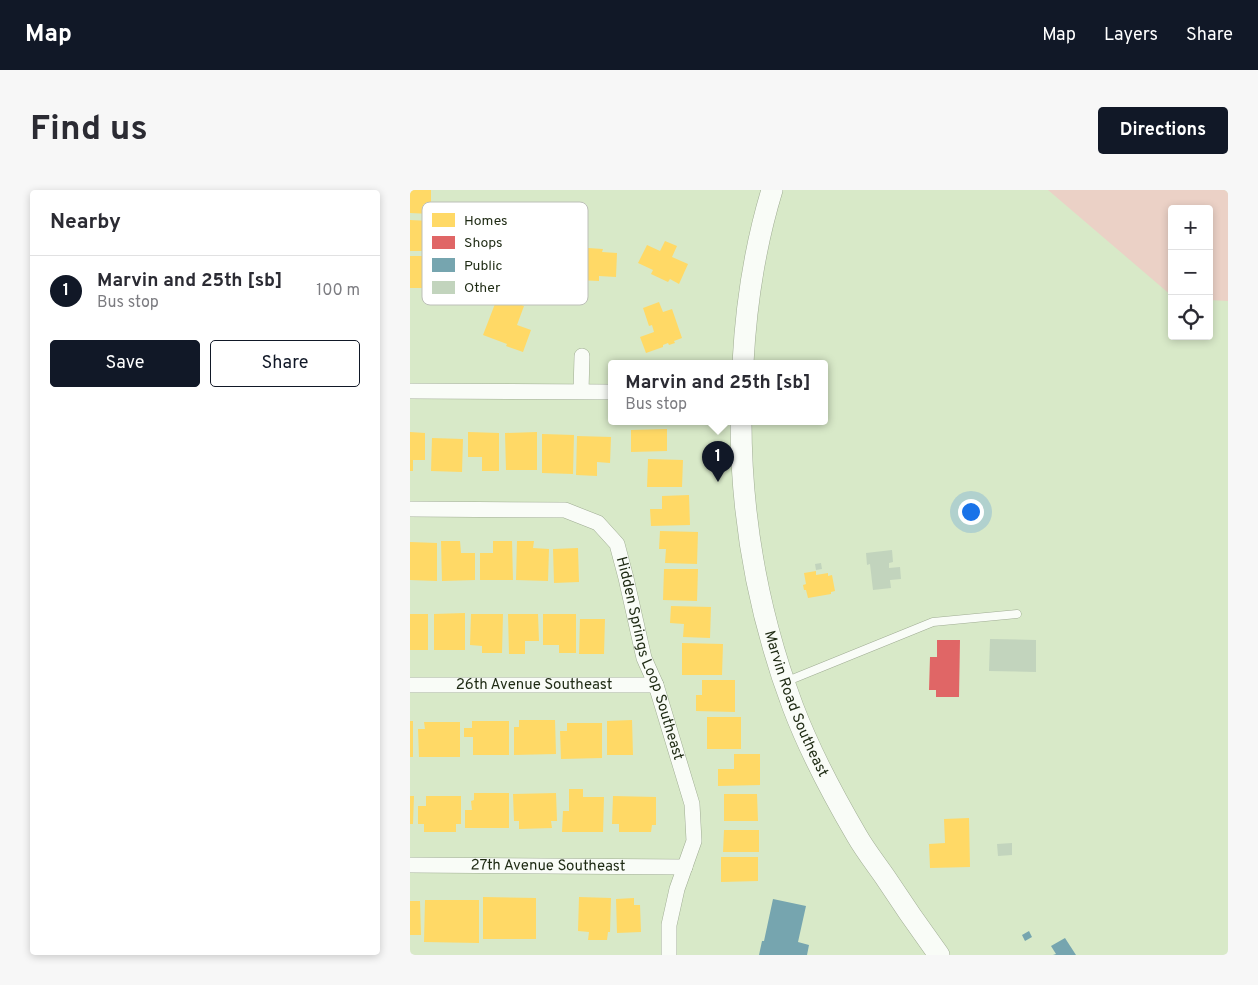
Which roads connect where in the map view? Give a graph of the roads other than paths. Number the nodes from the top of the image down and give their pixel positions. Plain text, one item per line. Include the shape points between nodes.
1 (772, 190) edge
2 (582, 356) dead end
3 (743, 360) edge
4 (410, 391) edge
5 (581, 391) junction
6 (608, 392) edge
7 (741, 425) edge
8 (410, 509) edge
9 (1017, 614) dead end
10 (785, 682) junction
11 (410, 685) edge
12 (656, 685) junction
13 (410, 865) edge
14 (685, 867) junction
15 (669, 955) edge
16 (939, 955) edge

1 - 3 street via 754,267
2 - 5 street
4 - 5 street
5 - 6 street
7 - 10 street, Marvin Road Southeast via 743,487 753,560 769,631
8 - 12 street, Hidden Springs Loop Southeast via 565,510 598,523 617,544 644,658
9 - 10 lane via 933,622
10 - 16 street, Marvin Road Southeast via 820,766 850,824
11 - 12 street, 26th Avenue Southeast
12 - 14 street, Hidden Springs Loop Southeast via 692,804 694,841
13 - 14 street, 27th Avenue Southeast
14 - 15 street, Hidden Springs Loop Southeast via 669,925

